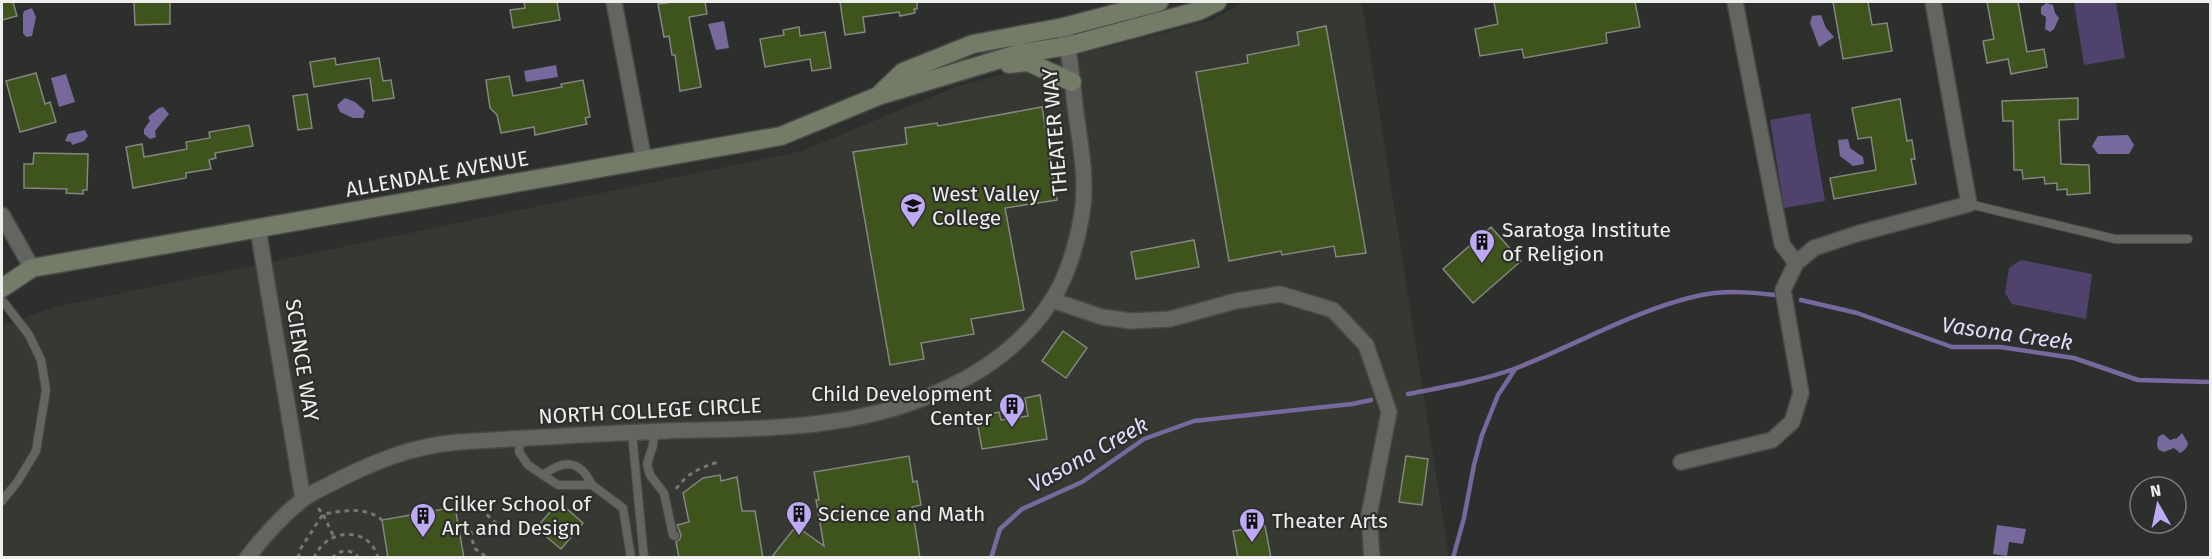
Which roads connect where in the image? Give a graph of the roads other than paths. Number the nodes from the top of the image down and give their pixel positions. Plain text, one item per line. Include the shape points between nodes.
1 (614, 2) edge
2 (1159, 2) edge
3 (1218, 2) edge
4 (1735, 2) edge
5 (1933, 2) edge
6 (1064, 27) junction
7 (1068, 46) junction
8 (972, 69) junction
9 (1072, 82) junction
10 (878, 96) junction
11 (644, 160) junction
12 (1969, 204) junction
13 (2, 215) edge
14 (258, 229) junction
15 (2188, 238) dead end
16 (1796, 263) junction
17 (32, 268) junction
18 (2, 288) edge
19 (2, 300) edge
20 (1052, 300) junction
21 (654, 432) junction
22 (632, 433) junction
23 (520, 438) junction
24 (1682, 462) dead end
25 (543, 475) junction
26 (592, 485) junction
27 (2, 501) edge
28 (309, 502) junction
29 (675, 536) dead end
30 (248, 558) edge
31 (631, 558) edge
32 (644, 558) edge
33 (1372, 558) edge

1 - 11 street
2 - 6 street, ALLENDALE AVENUE
3 - 7 street, ALLENDALE AVENUE via 1198,11
4 - 16 street via 1782,244
5 - 12 street
6 - 7 street, THEATER WAY
6 - 10 street, ALLENDALE AVENUE via 973,44 903,72
7 - 8 street, ALLENDALE AVENUE via 1017,54
7 - 9 street, THEATER WAY
8 - 9 street via 1028,62
8 - 10 street, ALLENDALE AVENUE
9 - 20 street, THEATER WAY via 1084,200 1075,244
10 - 11 street, ALLENDALE AVENUE via 781,136
11 - 14 street, ALLENDALE AVENUE
12 - 15 lane via 2115,239
12 - 16 street via 1814,248
13 - 17 street
14 - 17 street, ALLENDALE AVENUE
14 - 28 street, SCIENCE WAY
16 - 24 street via 1783,290 1801,393 1792,422 1772,440
17 - 18 street, ALLENDALE AVENUE
19 - 27 lane via 29,335 41,360 46,390 36,451
20 - 21 street, NORTH COLLEGE CIRCLE via 997,358 916,401 828,422
20 - 33 street via 1131,321 1170,319 1280,294 1333,310 1366,345 1389,411 1369,514
21 - 22 street, NORTH COLLEGE CIRCLE
21 - 29 lane via 647,464 666,497
22 - 23 street, NORTH COLLEGE CIRCLE
22 - 32 lane
23 - 25 lane via 519,452 528,465
23 - 28 street, NORTH COLLEGE CIRCLE via 447,443 396,454 363,468
25 - 26 lane via 558,485
25 - 26 lane via 566,464 579,466
26 - 31 lane via 623,508
28 - 30 street, NORTH COLLEGE CIRCLE via 276,525

